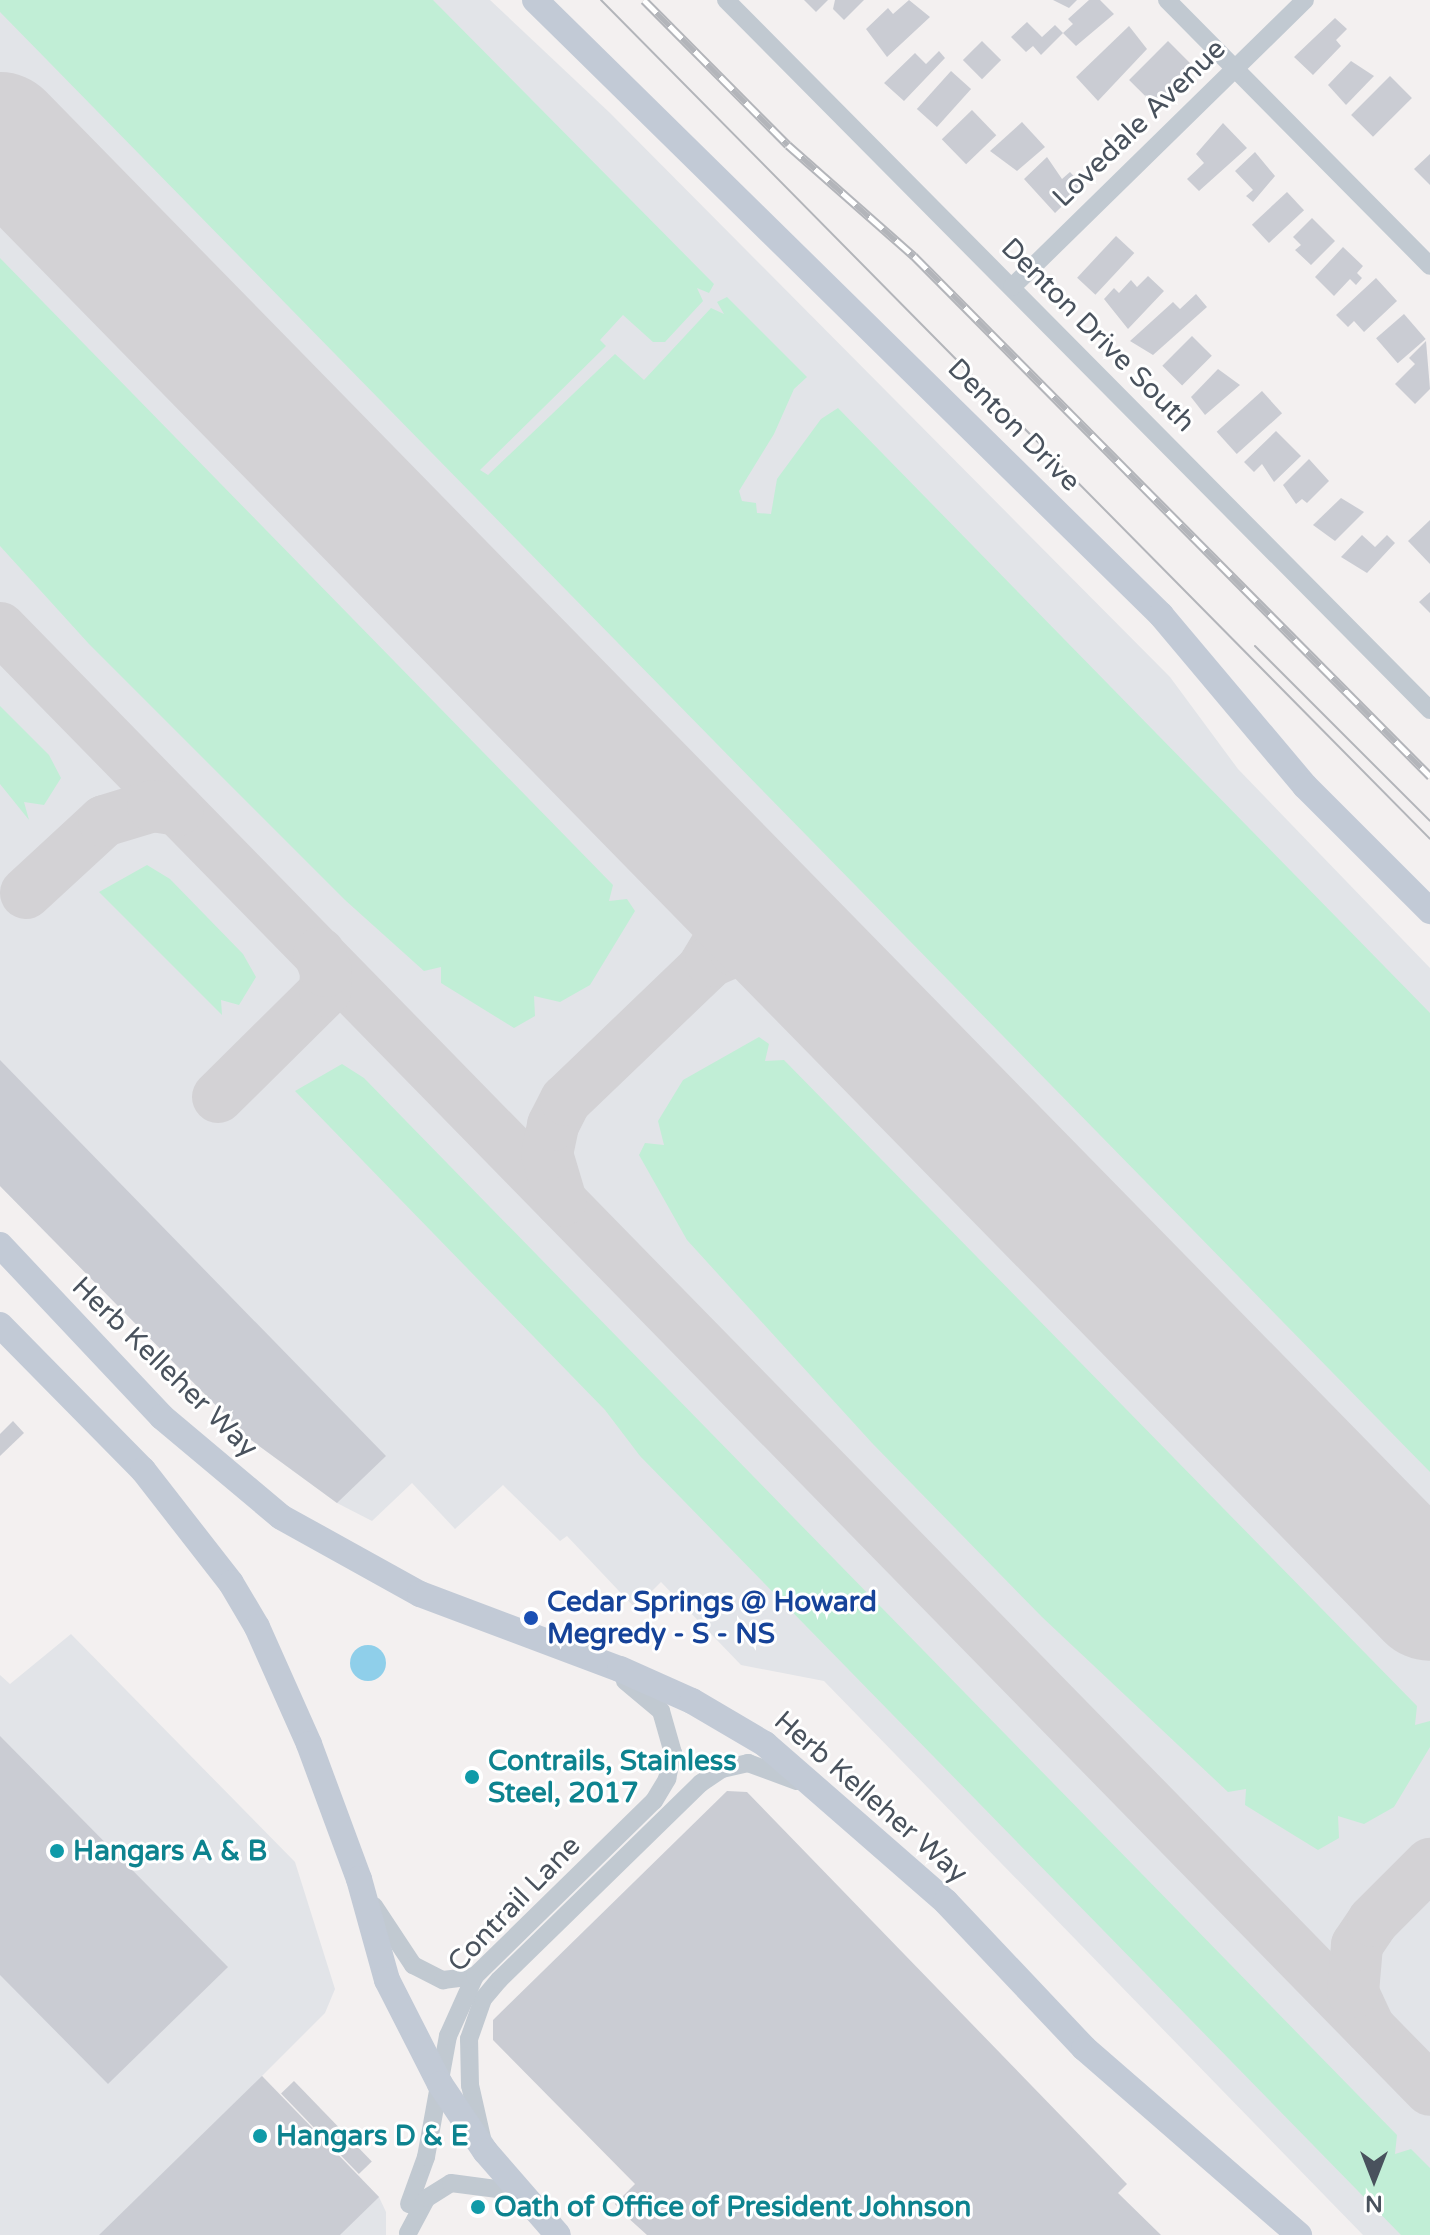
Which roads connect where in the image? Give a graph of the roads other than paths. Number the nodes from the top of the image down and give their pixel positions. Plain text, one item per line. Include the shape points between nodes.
1 (535, 0) edge
2 (726, 0) edge
3 (1167, 0) edge
4 (1305, 0) edge
5 (1235, 68) junction
6 (1430, 266) edge
7 (1012, 287) junction
8 (1430, 710) edge
9 (1430, 911) edge
10 (0, 1245) edge
11 (0, 1325) edge
12 (581, 1654) junction
13 (835, 1800) junction
14 (359, 1879) junction
15 (475, 1976) junction
16 (440, 2084) junction
17 (485, 2151) junction
18 (520, 2192) junction
19 (409, 2204) dead end
20 (408, 2233) dead end
21 (558, 2235) edge
22 (1299, 2235) edge

1 - 9 main road, Denton Drive via 1161,615 1305,786
2 - 7 street, Denton Drive South
3 - 5 street
4 - 5 street, Lovedale Avenue
5 - 6 street
5 - 7 street, Lovedale Avenue
7 - 8 street, Denton Drive South
10 - 12 main road, Herb Kelleher Way via 162,1417 281,1517 420,1594
11 - 14 main road via 143,1470 212,1552 274,1664
12 - 13 main road, Herb Kelleher Way via 734,1723
12 - 15 street, Contrail Lane via 641,1691 661,1711 673,1753 667,1779 654,1801
13 - 17 street, Contrail Lane via 773,1769 748,1763 722,1769 701,1783 499,1980 483,1999 469,2039 470,2085
13 - 22 main road, Herb Kelleher Way via 946,1902 1084,2048
14 - 15 street via 413,1965 443,1980
14 - 16 main road via 387,1980
15 - 16 street, Contrail Lane via 448,2036
16 - 17 main road
16 - 19 street, Contrail Lane via 426,2157
17 - 18 main road
18 - 20 street via 451,2183 427,2198
18 - 21 main road

